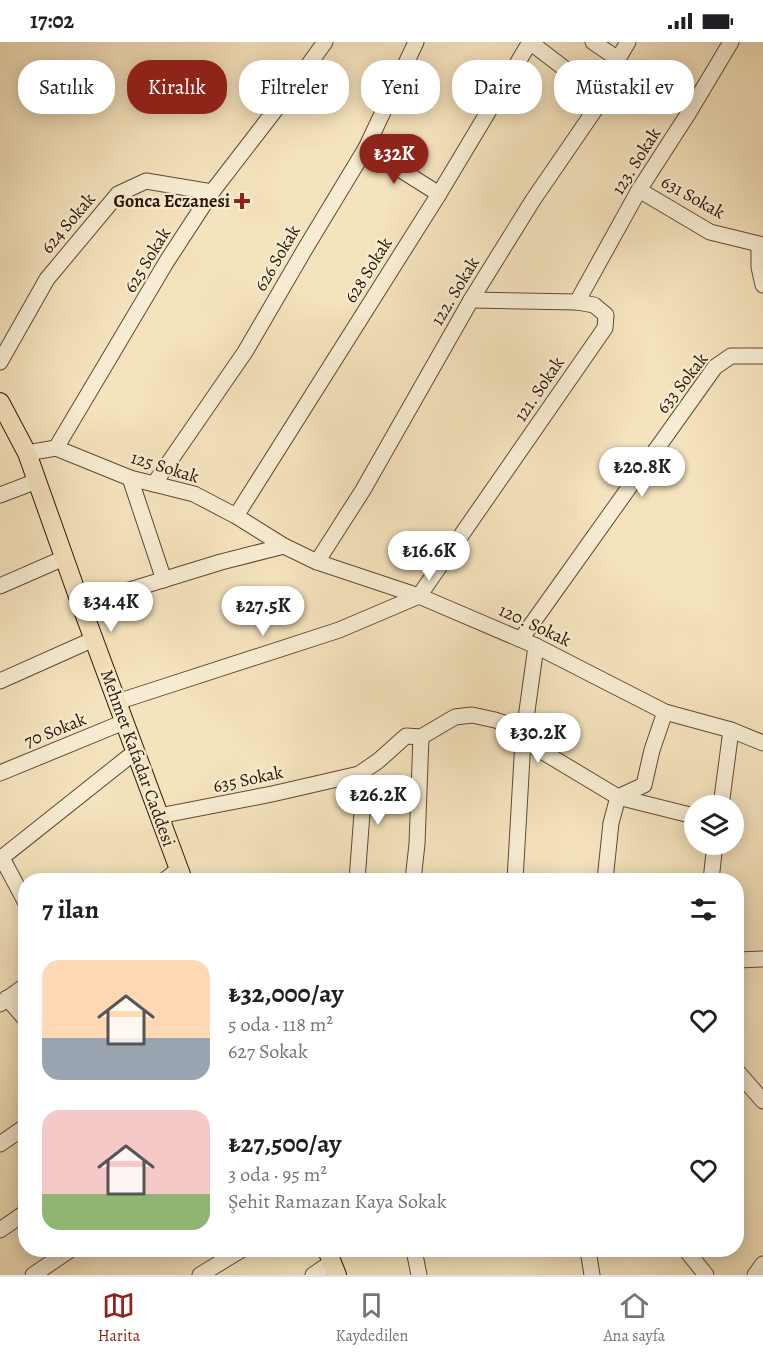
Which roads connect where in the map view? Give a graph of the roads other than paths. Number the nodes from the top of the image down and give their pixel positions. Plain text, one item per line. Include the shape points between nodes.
1 (325, 42) edge
2 (416, 42) edge
3 (530, 42) edge
4 (593, 42) edge
5 (628, 42) edge
6 (731, 42) edge
7 (618, 59) joint
8 (554, 60) edge
9 (592, 114) edge
10 (366, 148) junction
11 (639, 190) junction
12 (212, 192) junction
13 (439, 194) junction
14 (763, 285) edge
15 (471, 300) junction
16 (577, 302) junction
17 (763, 356) edge
18 (0, 362) edge
19 (0, 402) edge
20 (56, 448) junction
21 (27, 453) junction
22 (130, 478) junction
23 (37, 481) junction
24 (154, 484) junction
25 (0, 495) edge
26 (236, 516) junction
27 (284, 546) junction
28 (64, 558) junction
29 (317, 561) junction
30 (164, 580) junction
31 (0, 586) edge
32 (419, 596) junction
33 (81, 605) junction
34 (94, 639) junction
35 (521, 639) junction
36 (537, 646) junction
37 (0, 681) edge
38 (117, 702) junction
39 (664, 712) junction
40 (124, 722) junction
41 (731, 730) junction
42 (421, 737) junction
43 (523, 740) junction
44 (763, 743) edge
45 (136, 751) junction
46 (0, 773) edge
47 (359, 774) junction
48 (722, 795) edge
49 (618, 797) junction
50 (684, 814) edge
51 (159, 816) junction
52 (714, 855) edge
53 (1, 858) edge
54 (175, 873) edge
55 (358, 873) edge
56 (414, 873) edge
57 (515, 873) edge
58 (606, 873) edge
59 (712, 873) edge
60 (18, 889) edge
61 (763, 959) edge
62 (744, 960) edge
63 (18, 991) edge
64 (4, 1001) edge
65 (18, 1013) edge
66 (744, 1079) edge
67 (763, 1101) edge
68 (18, 1132) edge
69 (0, 1144) edge
70 (18, 1218) edge
71 (0, 1230) edge
72 (60, 1257) edge
73 (230, 1257) edge
74 (415, 1257) edge
75 (589, 1257) edge
76 (692, 1257) edge
77 (332, 1262) edge
78 (763, 1264) edge
79 (33, 1275) edge
80 (200, 1275) edge
81 (313, 1275) edge
82 (419, 1275) edge
83 (592, 1275) edge
84 (706, 1275) edge
85 (755, 1275) edge

1 - 12 street, 625 Sokak
2 - 10 street, 626 Sokak
3 - 8 street
3 - 13 street, 628 Sokak
4 - 7 street
5 - 7 street, 122. Sokak
6 - 11 street, 123. Sokak
9 - 15 street, 122. Sokak
10 - 13 street
10 - 24 street, 626 Sokak via 245,352
11 - 14 street, 631 Sokak via 710,232 759,244
11 - 16 street, 123. Sokak
12 - 18 street, 624 Sokak via 146,181 118,194 47,279
12 - 20 street, 625 Sokak
13 - 26 street, 628 Sokak
15 - 16 street, 121. Sokak
15 - 29 street, 122. Sokak via 363,490
16 - 32 street, 121. Sokak via 594,305 606,315 605,328
17 - 35 street, 633 Sokak via 731,356 715,367
19 - 21 main road, Mehmet Kafadar Caddesi
20 - 21 street
20 - 22 street, 125 Sokak
21 - 23 main road, Mehmet Kafadar Caddesi
22 - 24 street, 125 Sokak
22 - 30 street
23 - 25 street
23 - 28 main road, Mehmet Kafadar Caddesi
24 - 26 street, 125 Sokak via 194,494
26 - 27 street, 125 Sokak
27 - 29 street, 120. Sokak
27 - 30 street
28 - 31 street
28 - 33 main road, Mehmet Kafadar Caddesi
29 - 32 street, 120. Sokak
30 - 33 street
32 - 35 street, 120. Sokak
32 - 38 street via 339,630
33 - 34 main road, Mehmet Kafadar Caddesi
34 - 37 street
34 - 38 main road, Mehmet Kafadar Caddesi
35 - 36 street, 120. Sokak
36 - 39 street, 120. Sokak
36 - 43 street
38 - 40 main road, Mehmet Kafadar Caddesi
39 - 41 street, 120. Sokak
39 - 49 street via 644,785
40 - 45 main road, Mehmet Kafadar Caddesi
40 - 46 street, 70 Sokak
41 - 44 street, 120. Sokak
41 - 48 street
42 - 43 street, 635 Sokak via 455,717 472,715 510,725
42 - 47 street, 635 Sokak via 406,736
42 - 56 street
43 - 49 street, 635 Sokak
43 - 57 street
45 - 51 main road, Mehmet Kafadar Caddesi
45 - 53 street
47 - 51 street, 635 Sokak
47 - 55 street via 363,800
49 - 50 street, 635 Sokak
49 - 58 street
51 - 54 main road, Mehmet Kafadar Caddesi
52 - 59 street
53 - 60 street
61 - 62 street
63 - 64 street
64 - 65 street
66 - 67 street
68 - 69 street
70 - 71 street
72 - 79 street
73 - 80 street
74 - 82 street
75 - 83 street
76 - 84 street
77 - 81 street
78 - 85 street

